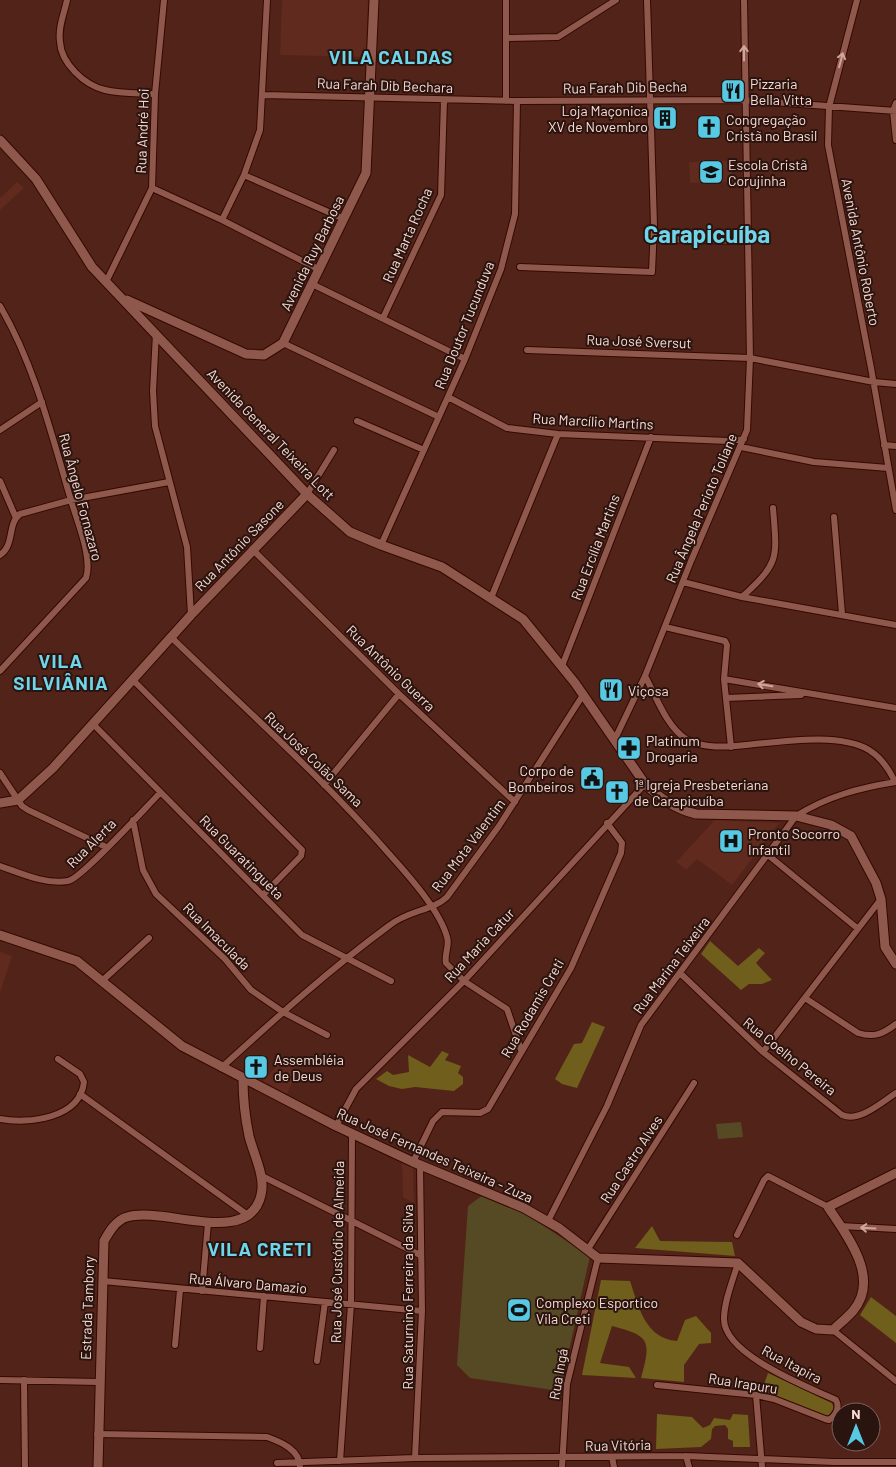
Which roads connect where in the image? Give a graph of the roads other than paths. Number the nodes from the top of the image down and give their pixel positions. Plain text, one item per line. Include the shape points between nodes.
1 (67, 0) edge
2 (164, 0) edge
3 (267, 0) edge
4 (374, 0) edge
5 (506, 0) edge
6 (616, 0) edge
7 (647, 0) edge
8 (744, 0) edge
9 (857, 0) edge
10 (506, 38) junction
11 (155, 94) junction
12 (264, 95) junction
13 (370, 96) junction
14 (649, 99) junction
15 (444, 100) junction
16 (744, 100) junction
17 (506, 101) junction
18 (517, 101) junction
19 (896, 103) edge
20 (829, 107) junction
21 (894, 111) edge
22 (0, 140) edge
23 (896, 140) edge
24 (244, 174) junction
25 (152, 188) junction
26 (342, 218) junction
27 (222, 220) junction
28 (653, 239) junction
29 (746, 241) junction
30 (520, 267) dead end
31 (318, 268) junction
32 (106, 282) junction
33 (312, 284) junction
34 (124, 298) junction
35 (0, 306) edge
36 (383, 318) junction
37 (156, 333) junction
38 (283, 343) junction
39 (527, 350) dead end
40 (750, 358) junction
41 (465, 359) junction
42 (874, 382) junction
43 (896, 384) edge
44 (448, 397) junction
45 (42, 402) junction
46 (439, 417) junction
47 (357, 420) dead end
48 (0, 430) edge
49 (558, 434) junction
50 (651, 437) junction
51 (744, 439) junction
52 (884, 445) junction
53 (896, 446) edge
54 (740, 447) junction
55 (334, 450) dead end
56 (424, 450) junction
57 (888, 468) junction
58 (0, 481) edge
59 (169, 482) junction
60 (307, 494) junction
61 (71, 500) junction
62 (773, 508) dead end
63 (896, 510) edge
64 (18, 516) junction
65 (834, 516) dead end
66 (381, 545) junction
67 (252, 549) junction
68 (0, 555) edge
69 (683, 582) junction
70 (742, 596) junction
71 (491, 598) junction
72 (842, 614) junction
73 (191, 615) junction
74 (896, 625) edge
75 (665, 627) junction
76 (171, 637) junction
77 (562, 666) junction
78 (0, 671) edge
79 (645, 676) junction
80 (724, 679) junction
81 (133, 680) junction
82 (399, 694) junction
83 (805, 694) junction
84 (583, 695) junction
85 (726, 698) junction
86 (896, 708) edge
87 (94, 725) junction
88 (614, 741) junction
89 (731, 747) junction
90 (0, 773) edge
91 (896, 782) edge
92 (644, 784) junction
93 (324, 785) junction
94 (160, 793) junction
95 (18, 800) junction
96 (515, 802) junction
97 (0, 803) edge
98 (796, 816) junction
99 (133, 820) junction
100 (607, 822) junction
101 (106, 847) junction
102 (768, 855) junction
103 (0, 866) edge
104 (263, 895) junction
105 (882, 899) junction
106 (431, 906) junction
107 (857, 928) junction
108 (0, 935) edge
109 (149, 938) dead end
110 (893, 955) edge
111 (345, 959) junction
112 (896, 964) edge
113 (680, 973) junction
114 (103, 980) junction
115 (391, 981) dead end
116 (464, 981) junction
117 (806, 998) junction
118 (283, 1012) junction
119 (896, 1024) edge
120 (327, 1035) dead end
121 (522, 1050) junction
122 (763, 1052) junction
123 (58, 1059) dead end
124 (221, 1068) junction
125 (244, 1079) junction
126 (694, 1083) dead end
127 (896, 1093) edge
128 (80, 1094) junction
129 (0, 1120) edge
130 (336, 1126) junction
131 (352, 1133) junction
132 (416, 1164) junction
133 (896, 1173) edge
134 (259, 1174) junction
135 (828, 1207) junction
136 (249, 1216) junction
137 (351, 1221) junction
138 (548, 1222) junction
139 (208, 1223) junction
140 (840, 1226) junction
141 (896, 1229) edge
142 (737, 1235) dead end
143 (588, 1249) junction
144 (420, 1255) junction
145 (598, 1258) junction
146 (738, 1263) junction
147 (102, 1281) junction
148 (180, 1290) junction
149 (202, 1292) junction
150 (264, 1296) junction
151 (325, 1302) junction
152 (351, 1304) junction
153 (422, 1311) junction
154 (833, 1330) junction
155 (174, 1345) dead end
156 (260, 1348) dead end
157 (318, 1361) dead end
158 (0, 1380) edge
159 (24, 1380) junction
160 (99, 1382) junction
161 (896, 1382) edge
162 (657, 1386) dead end
163 (756, 1395) junction
164 (836, 1400) joint
165 (97, 1434) junction
166 (686, 1456) junction
167 (612, 1457) junction
168 (415, 1458) junction
169 (562, 1458) junction
170 (760, 1458) junction
171 (340, 1461) junction
172 (896, 1462) edge
173 (277, 1463) dead end
174 (300, 1464) edge
175 (359, 1464) edge
176 (835, 1465) edge
177 (25, 1467) edge
178 (98, 1467) edge
179 (562, 1467) edge
180 (614, 1467) edge
181 (689, 1467) edge
182 (762, 1467) edge

1 - 11 street via 60,42 72,68 92,85 104,90
2 - 11 street, Rua André Hoi
3 - 12 street
4 - 13 street, Avenida Ruy Barbosa
5 - 10 street
6 - 10 street via 560,36 549,39
7 - 14 street
16 -> 8 street, Rua Ângela Perioto Toliane
20 -> 9 street, Avenida Antônio Roberto
10 - 17 street
11 - 25 street, Rua André Hoi
12 - 13 street, Rua Farah Dib Bechara
12 - 24 street via 260,130
13 - 15 street, Rua Farah Dib Bechara
13 - 26 street, Avenida Ruy Barbosa via 366,173
14 - 16 street, Rua Farah Dib Becha
14 - 18 street, Rua Farah Dib Becha
14 - 28 street
15 - 17 street, Rua Farah Dib Bechara
15 - 36 street, Rua Marta Rocha via 441,195
16 - 20 street, Rua Farah Dib Becha
16 - 29 street, Rua Ângela Perioto Toliane
17 - 18 street, Rua Farah Dib Becha
18 - 41 street, Rua Doutor Tucunduva via 517,198 512,231 494,291
19 - 21 street
20 - 21 street, Rua Farah Dib Becha
20 - 42 street, Avenida Antônio Roberto via 830,157
21 - 23 street
22 - 32 street via 36,179 73,240
24 - 26 street
24 - 27 street
25 - 27 street
25 - 32 street, Rua André Hoi
26 - 31 street, Avenida Ruy Barbosa
27 - 31 street
28 - 29 street
28 - 30 street via 652,272
29 - 40 street, Rua Ângela Perioto Toliane
31 - 33 street, Avenida Ruy Barbosa
32 - 34 street, Avenida General Teixeira Lott
33 - 36 street
33 - 38 street, Avenida Ruy Barbosa
34 - 37 street, Avenida General Teixeira Lott
34 - 38 street via 246,354 264,355
35 - 45 street, Rua Ângelo Fornazaro
36 - 41 street
37 - 59 street via 153,407
37 - 60 street, Avenida General Teixeira Lott
38 - 46 street
39 - 40 street, Rua José Sversut
40 - 42 street, Rua José Sversut
40 - 51 street, Rua Ângela Perioto Toliane via 749,418
41 - 44 street, Rua Doutor Tucunduva
42 - 43 street, Rua José Sversut
42 - 52 street, Avenida Antônio Roberto
44 - 46 street, Rua Doutor Tucunduva
44 - 49 street, Rua Marcílio Martins via 507,428
45 - 48 street
45 - 61 street, Rua Ângelo Fornazaro
46 - 56 street, Rua Doutor Tucunduva
47 - 56 street
49 - 50 street, Rua Marcílio Martins
49 - 71 street
50 - 51 street, Rua Marcílio Martins
50 - 77 street, Rua Ercília Martins
51 - 54 street, Rua Ângela Perioto Toliane
52 - 53 street
52 - 57 street, Avenida Antônio Roberto
54 - 57 street via 828,464
54 - 69 street, Rua Ângela Perioto Toliane
55 - 60 street
56 - 66 street, Rua Doutor Tucunduva
57 - 63 street, Avenida Antônio Roberto
58 - 64 street
59 - 61 street
59 - 73 street via 188,546
60 - 66 street, Avenida General Teixeira Lott via 350,532
60 - 67 street, Rua Antônio Sasone
61 - 64 street
61 - 78 street, Rua Ângelo Fornazaro via 88,561 86,578
62 - 70 street via 776,544 772,566
64 - 68 street via 10,544
65 - 72 street
66 - 71 street, Avenida General Teixeira Lott via 432,562
67 - 73 street, Rua Antônio Sasone
67 - 82 street, Rua Antônio Guerra
69 - 70 street
69 - 75 street, Rua Ângela Perioto Toliane
70 - 72 street
71 - 77 street, Avenida General Teixeira Lott via 529,625
72 - 74 street
73 - 76 street, Rua Antônio Sasone
75 - 79 street, Rua Ângela Perioto Toliane
75 - 80 street via 725,641
76 - 81 street, Rua Antônio Sasone
76 - 93 street, Rua José Colão Sama
77 - 84 street, Avenida General Teixeira Lott
79 - 88 street, Rua Ângela Perioto Toliane
79 - 89 street via 669,720 685,738 695,743
83 -> 80 street
80 - 85 street
81 - 87 street, Rua Antônio Sasone
81 - 104 street via 300,848 301,856
82 - 93 street
82 - 96 street, Rua Antônio Guerra
83 - 85 street
83 - 86 street
84 - 88 street, Avenida General Teixeira Lott
84 - 96 street, Rua Mota Valentim
85 - 89 street
87 - 94 street, Rua Guaratingueta
87 - 95 street, Rua Antônio Sasone
88 - 92 street, Avenida General Teixeira Lott
89 - 91 street via 810,741 858,745 878,756
90 - 95 street
91 - 98 street via 836,795
92 - 98 street, Avenida General Teixeira Lott via 672,806 696,814
92 - 100 street, Rua Maria Catur
93 - 106 street, Rua José Colão Sama via 379,842
94 - 99 street, Rua Alerta
94 - 104 street, Rua Guaratingueta
95 - 97 street
95 - 101 street via 28,810
96 - 106 street, Rua Mota Valentim via 447,897
98 - 102 street, Rua Marina Teixeira
98 - 105 street, Avenida General Teixeira Lott via 831,825 851,836 871,870
99 - 101 street, Rua Alerta
99 - 118 street, Rua Imaculada via 143,870 156,894 225,959 251,990
100 - 116 street, Rua Maria Catur
100 - 121 street, Rua Rodamis Creti via 622,843 621,852 571,968
101 - 103 street, Rua Alerta via 88,867 67,882
102 - 107 street
102 - 113 street, Rua Marina Teixeira
104 - 111 street, Rua Guaratingueta via 302,935
105 - 107 street
105 - 110 street, Avenida General Teixeira Lott via 883,934
106 - 111 street, Rua Mota Valentim via 402,917
106 - 116 street, Rua José Colão Sama via 448,938 446,963
107 - 117 street
108 - 114 street, Rua José Fernandes Teixeira - Zuza via 77,961
109 - 114 street
110 - 112 street, Avenida General Teixeira Lott
111 - 115 street, Rua Guaratingueta
111 - 118 street, Rua Mota Valentim
113 - 122 street, Rua Coelho Pereira
113 - 138 street, Rua Marina Teixeira via 641,1024 607,1106
114 - 124 street, Rua José Fernandes Teixeira - Zuza via 182,1046
116 - 121 street, Rua José Colão Sama via 507,1009
116 - 130 street, Rua Maria Catur via 356,1089
117 - 119 street via 867,1036 879,1035
117 - 122 street
118 - 120 street, Rua Imaculada
118 - 124 street, Rua Mota Valentim
121 - 132 street, Rua Rodamis Creti via 488,1109 480,1113 442,1112 433,1121
122 - 127 street, Rua Coelho Pereira via 846,1117 871,1110
123 - 128 street via 82,1078
124 - 125 street, Rua José Fernandes Teixeira - Zuza
125 - 130 street, Rua José Fernandes Teixeira - Zuza
125 - 134 street via 245,1117
126 - 143 street, Rua Castro Alves
128 - 129 street via 69,1107 34,1122
128 - 136 street
130 - 131 street, Rua José Fernandes Teixeira - Zuza
131 - 132 street, Rua José Fernandes Teixeira - Zuza
131 - 137 street, Rua José Custódio de Almeida
132 - 138 street, Rua José Fernandes Teixeira - Zuza via 493,1193
132 - 144 street, Rua Saturnino Ferreira da Silva
133 - 135 street
134 - 136 street via 262,1194
134 - 137 street
135 - 140 street
135 - 142 street via 768,1176
136 - 139 street, Estrada Tambory
137 - 144 street
137 - 152 street, Rua José Custódio de Almeida
138 - 143 street, Rua José Fernandes Teixeira - Zuza
139 - 147 street, Estrada Tambory via 160,1214 125,1217 115,1224 104,1242
139 - 149 street
141 -> 140 street
140 - 154 street via 861,1265 864,1289 853,1311
143 - 145 street, Rua José Fernandes Teixeira - Zuza
144 - 153 street, Rua Saturnino Ferreira da Silva
145 - 146 street
145 - 169 street, Rua Ingá via 570,1368
146 - 154 street via 801,1322 816,1329
146 - 164 street, Rua Itapira via 724,1318 728,1334 759,1363
147 - 148 street, Rua Álvaro Damazio
147 - 160 street, Estrada Tambory
148 - 149 street, Rua Álvaro Damazio
148 - 155 street
149 - 150 street, Rua Álvaro Damazio
150 - 151 street, Rua Álvaro Damazio
150 - 156 street
151 - 152 street, Rua Álvaro Damazio
151 - 157 street
152 - 153 street, Rua Álvaro Damazio
152 - 171 street, Rua José Custódio de Almeida
153 - 168 street, Rua Saturnino Ferreira da Silva
154 - 161 street
158 - 159 street
159 - 160 street
159 - 177 street
160 - 165 street, Estrada Tambory
162 - 163 street, Rua Irapuru
163 - 164 street, Rua Irapuru via 829,1420 836,1412
163 - 170 street
165 - 174 street via 267,1437 289,1448 298,1456
165 - 178 street, Estrada Tambory
166 - 167 street, Rua Vitória
166 - 170 street, Rua Vitória
166 - 181 street
167 - 169 street, Rua Vitória
167 - 180 street
168 - 169 street, Rua Vitória
168 - 175 street, Rua Vitória
169 - 179 street, Rua Ingá
170 - 176 street, Rua Vitória
170 - 182 street
171 - 174 street, Rua Vitória
171 - 175 street, Rua Vitória
172 - 176 street, Rua Vitória
173 - 174 street, Rua Vitória

